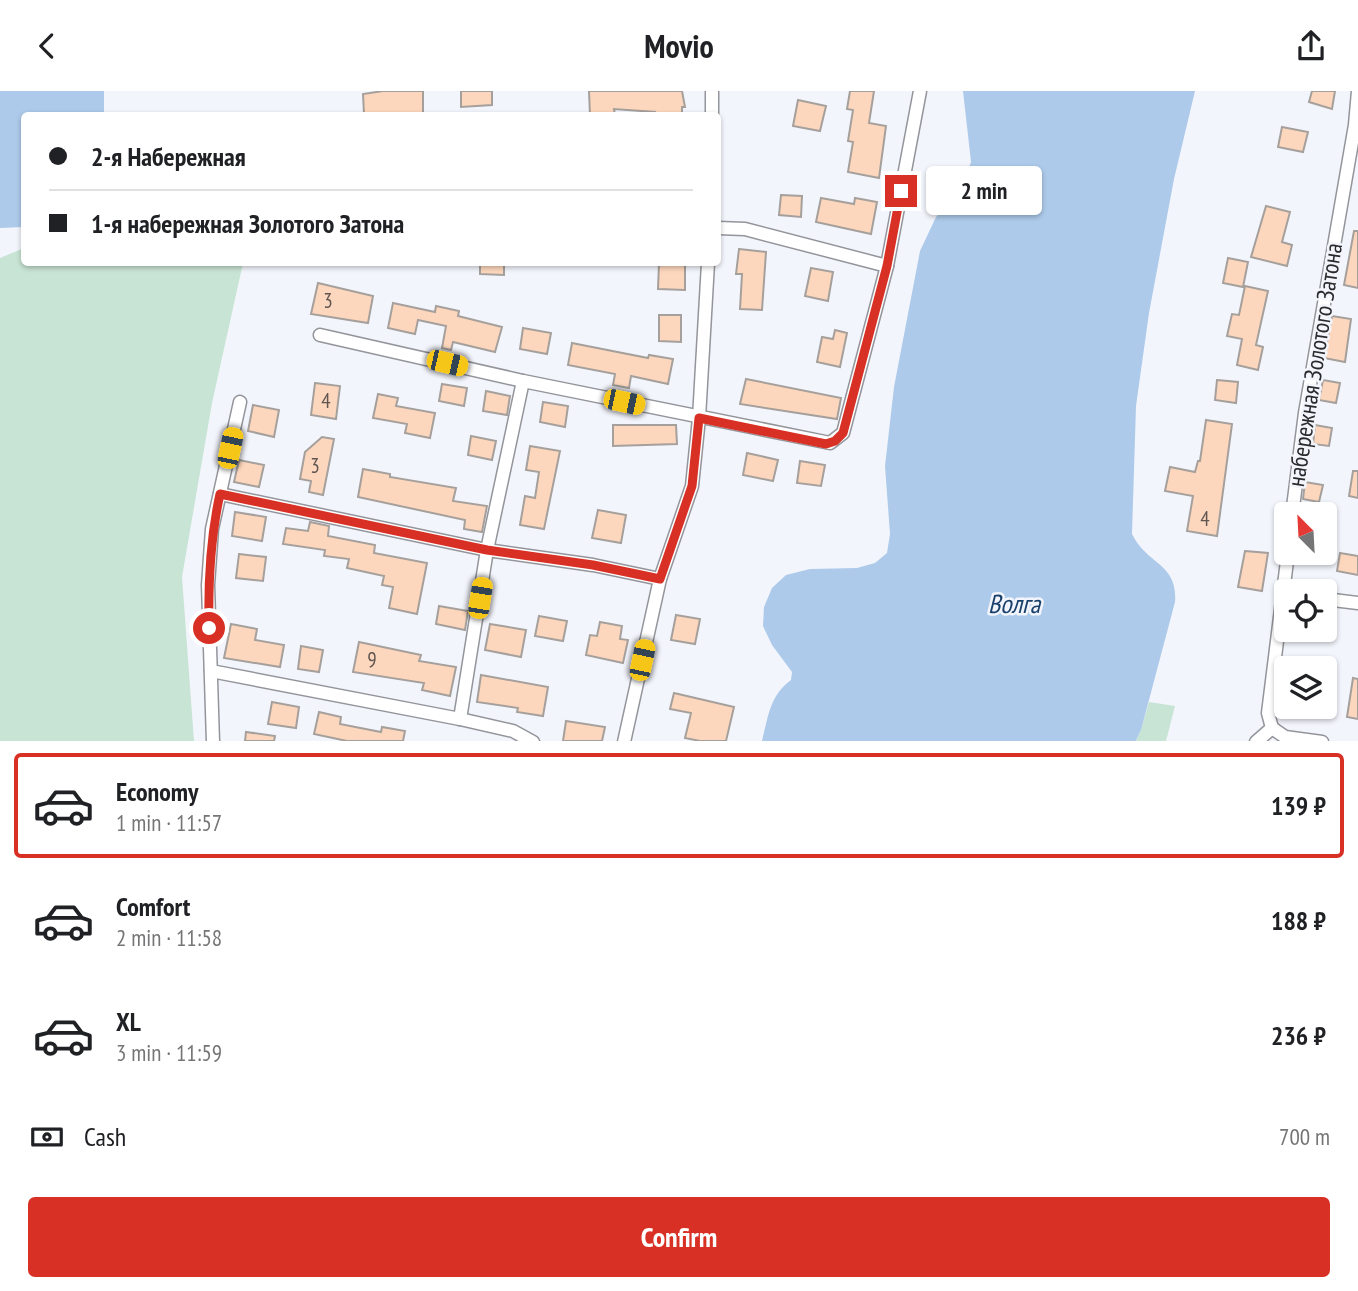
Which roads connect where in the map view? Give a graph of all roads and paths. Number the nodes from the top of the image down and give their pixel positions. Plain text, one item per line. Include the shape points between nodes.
1 (712, 91) edge
2 (920, 91) edge
3 (1357, 91) edge
4 (712, 112) edge
5 (1357, 126) edge
6 (721, 227) edge
7 (708, 266) edge
8 (887, 266) junction
9 (320, 335) dead end
10 (523, 381) junction
11 (240, 402) dead end
12 (699, 418) junction
13 (220, 494) junction
14 (1294, 502) edge
15 (487, 550) junction
16 (660, 579) junction
17 (1337, 600) edge
18 (1358, 603) edge
19 (1278, 642) edge
20 (211, 671) junction
21 (460, 719) junction
22 (1272, 728) junction
23 (214, 741) edge
24 (533, 741) edge
25 (624, 741) edge
26 (1256, 741) edge
27 (1322, 741) edge

1 - 4 street
2 - 8 street
3 - 5 street, набережная Золотого Затона
5 - 14 street, набережная Золотого Затона via 1305,413
6 - 8 street via 745,229
7 - 12 street
8 - 12 street via 843,433 835,441 826,444
9 - 10 street
10 - 12 street
10 - 15 street
11 - 13 street
12 - 16 street via 692,486
13 - 15 street
13 - 20 street via 208,585
15 - 16 street
15 - 21 street
16 - 25 street
17 - 18 street
19 - 22 street via 1268,713
20 - 21 street
20 - 23 street
21 - 24 street via 513,731
22 - 26 street
22 - 27 street via 1284,737

